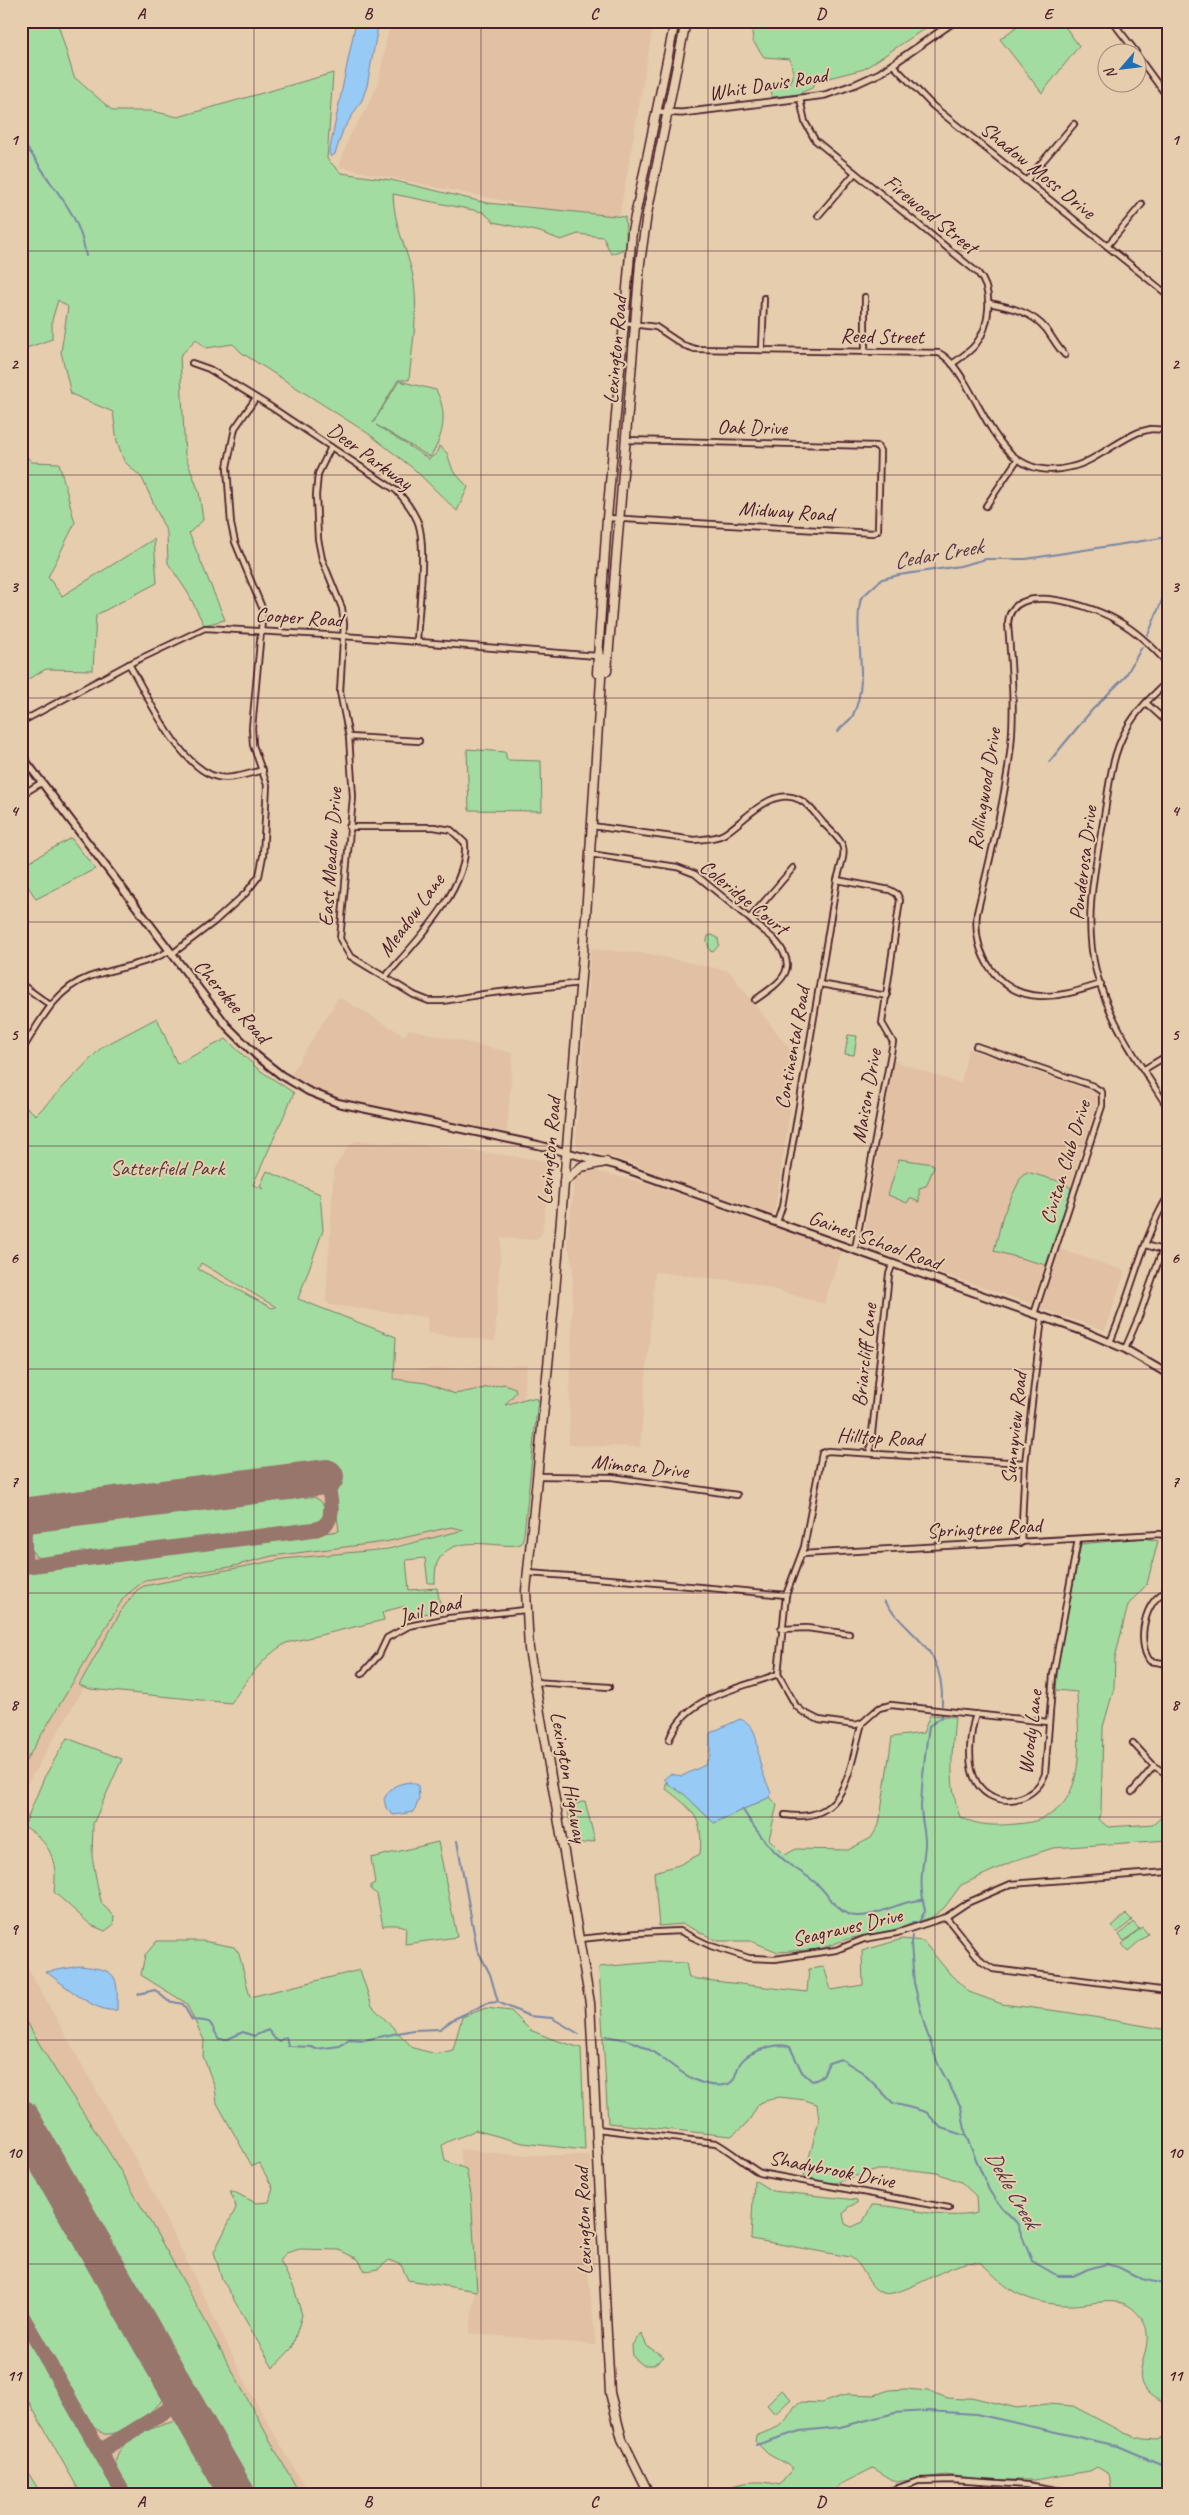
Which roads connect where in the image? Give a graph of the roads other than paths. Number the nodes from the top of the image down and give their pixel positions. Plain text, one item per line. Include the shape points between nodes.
1 (675, 21) edge
2 (686, 21) edge
3 (955, 21) edge
4 (1112, 21) edge
5 (1128, 42) edge
6 (892, 65) junction
7 (1146, 67) edge
8 (1168, 98) edge
9 (800, 99) junction
10 (662, 112) junction
11 (1074, 124) dead end
12 (855, 173) junction
13 (1026, 181) junction
14 (1142, 204) dead end
15 (818, 216) dead end
16 (1107, 246) junction
17 (1168, 295) edge
18 (865, 297) dead end
19 (764, 298) dead end
20 (989, 304) junction
21 (624, 323) junction
22 (635, 324) junction
23 (762, 350) junction
24 (865, 351) junction
25 (1065, 355) dead end
26 (192, 363) dead end
27 (952, 364) junction
28 (256, 398) junction
29 (1168, 430) edge
30 (625, 440) junction
31 (331, 447) junction
32 (878, 447) joint
33 (1017, 460) junction
34 (986, 506) dead end
35 (607, 518) junction
36 (618, 518) junction
37 (262, 631) junction
38 (343, 636) junction
39 (599, 638) junction
40 (417, 642) junction
41 (609, 648) junction
42 (597, 656) junction
43 (129, 664) junction
44 (1168, 664) edge
45 (1168, 681) edge
46 (601, 685) junction
47 (1146, 702) junction
48 (21, 722) edge
49 (1168, 723) edge
50 (349, 737) junction
51 (419, 741) dead end
52 (21, 755) edge
53 (263, 770) junction
54 (41, 783) junction
55 (21, 795) edge
56 (592, 826) junction
57 (349, 827) junction
58 (590, 854) junction
59 (793, 868) dead end
60 (837, 880) junction
61 (750, 918) junction
62 (170, 953) junction
63 (386, 976) junction
64 (580, 983) junction
65 (21, 984) edge
66 (820, 984) junction
67 (1100, 984) junction
68 (887, 996) junction
69 (755, 1000) dead end
70 (50, 1005) junction
71 (976, 1046) dead end
72 (21, 1052) edge
73 (1168, 1055) edge
74 (1143, 1070) junction
75 (1168, 1108) edge
76 (566, 1151) junction
77 (606, 1162) junction
78 (564, 1182) junction
79 (1168, 1196) edge
80 (777, 1222) junction
81 (1168, 1234) edge
82 (1146, 1245) junction
83 (855, 1249) junction
84 (1162, 1250) junction
85 (1168, 1252) edge
86 (893, 1263) junction
87 (1034, 1314) junction
88 (1042, 1317) junction
89 (1110, 1342) junction
90 (1125, 1349) junction
91 (1168, 1374) edge
92 (870, 1452) junction
93 (1025, 1464) junction
94 (539, 1476) junction
95 (737, 1495) dead end
96 (1168, 1536) edge
97 (1078, 1539) junction
98 (1021, 1543) junction
99 (802, 1554) junction
100 (528, 1573) junction
101 (1168, 1592) edge
102 (786, 1595) junction
103 (526, 1610) junction
104 (526, 1620) joint
105 (782, 1629) junction
106 (849, 1634) dead end
107 (1168, 1664) edge
108 (362, 1674) dead end
109 (778, 1674) junction
110 (534, 1682) junction
111 (609, 1687) dead end
112 (976, 1714) junction
113 (1048, 1722) junction
114 (862, 1723) junction
115 (669, 1740) dead end
116 (1133, 1743) dead end
117 (1154, 1766) junction
118 (1168, 1775) edge
119 (1132, 1792) dead end
120 (785, 1815) dead end
121 (1168, 1872) edge
122 (946, 1916) junction
123 (580, 1939) junction
124 (1168, 1991) edge
125 (597, 2129) junction
126 (949, 2208) dead end
127 (649, 2494) edge
128 (881, 2494) edge
129 (1079, 2494) edge

1 - 10 highway, Lexington Road
2 - 10 highway, Lexington Road
3 - 6 street, Whit Davis Road
4 - 5 street
6 - 9 street, Whit Davis Road via 856,84
6 - 13 street, Shadow Moss Drive via 922,97
7 - 8 street
9 - 10 street, Whit Davis Road
9 - 12 street, Firewood Street via 802,114 811,134
10 - 21 highway, Lexington Road via 632,231
10 - 22 highway, Lexington Road via 640,263
11 - 13 street
12 - 15 street
12 - 20 street, Firewood Street via 978,274 985,283
13 - 16 street, Shadow Moss Drive
14 - 16 street
16 - 17 street, Shadow Moss Drive
18 - 24 street
19 - 23 street
20 - 25 street via 1009,307 1034,319
20 - 27 street via 978,342
21 - 22 street, Reed Street
21 - 35 highway, Lexington Road
22 - 23 street, Reed Street via 662,330 696,349
22 - 30 highway, Lexington Road
23 - 24 street, Reed Street
24 - 27 street, Reed Street via 939,353
26 - 28 street, Deer Parkway via 209,369
27 - 33 street via 1000,442
28 - 31 street, Deer Parkway
28 - 37 street via 235,428 227,467 234,542 263,610
29 - 33 street via 1139,432 1074,467 1057,471 1035,469
30 - 32 street, Oak Drive
30 - 36 highway, Lexington Road
31 - 38 street, East Meadow Drive via 318,474 318,539 322,559 342,608
31 - 40 street, Deer Parkway via 397,492 418,521 423,541
32 - 36 street, Midway Road via 879,528 875,533
33 - 34 street
35 - 36 street, Midway Road
35 - 39 highway, Lexington Road
36 - 41 highway, Lexington Road
37 - 38 street, Cooper Road
37 - 43 street, Cooper Road via 205,628
37 - 53 street via 252,728 253,745
38 - 40 street, Cooper Road
38 - 50 street, East Meadow Drive via 340,692
39 - 41 highway
39 - 42 highway, Lexington Road
40 - 42 street, Cooper Road
41 - 46 highway, Lexington Road via 606,675
42 - 46 highway, Lexington Road
43 - 48 street, Cooper Road
43 - 53 street via 166,728 193,764 218,777
44 - 67 street, Rollingwood Drive via 1132,629 1091,607 1056,600 1030,600 1016,604 1010,612 1011,743 977,913 979,947 985,962 998,978 1027,994 1061,995
45 - 47 street, Ponderosa Drive
46 - 56 highway, Lexington Road
47 - 49 street
47 - 67 street, Ponderosa Drive via 1127,728 1116,752 1093,884 1091,936
50 - 51 street
50 - 57 street, East Meadow Drive via 353,797
52 - 54 main road, Cherokee Road
53 - 62 street via 267,785 259,876 246,893 214,922
54 - 55 street
54 - 62 main road, Cherokee Road
56 - 58 highway, Lexington Road
56 - 60 street, Continental Road via 701,839 722,835 773,798 794,798 801,800 842,842 844,853
57 - 63 street, East Meadow Drive via 340,940 350,956
57 - 63 street, Meadow Lane via 451,830 465,843 463,862 446,901 423,934
58 - 61 street, Coleridge Court via 677,867 695,874
58 - 64 highway, Lexington Road
59 - 61 street
60 - 66 street, Continental Road
60 - 68 street, Maison Drive via 890,890 900,900
61 - 69 street, Coleridge Court via 774,939 788,959 785,974 778,984
62 - 70 street via 88,977
62 - 76 main road, Cherokee Road via 227,1026 257,1056 308,1091 355,1108
63 - 64 street, East Meadow Drive via 429,1001
64 - 76 highway, Lexington Road
65 - 70 street
66 - 68 street
66 - 80 street, Continental Road
67 - 74 street, Ponderosa Drive via 1112,1017
68 - 83 street, Maison Drive via 882,1023 893,1042
70 - 72 street
71 - 87 street, Civitan Club Drive via 1093,1086 1103,1096
73 - 74 street
74 - 75 street, Ponderosa Drive
76 - 77 main road, Gaines School Road
76 - 78 highway, Lexington Road
77 - 78 highway via 580,1167
77 - 80 main road, Gaines School Road
78 - 94 highway, Lexington Road
79 - 82 street
80 - 83 main road, Gaines School Road
81 - 84 street
82 - 84 street
82 - 89 street
83 - 86 main road, Gaines School Road
84 - 85 street
84 - 90 street
86 - 87 main road, Gaines School Road
86 - 92 street, Briarcliff Lane via 889,1274
87 - 88 main road, Gaines School Road
88 - 89 main road, Gaines School Road
88 - 93 street, Sunnyview Road
89 - 90 main road, Gaines School Road
90 - 91 main road, Gaines School Road
92 - 93 street, Hilltop Road
92 - 99 street, Hilltop Road via 828,1450 822,1453
93 - 98 street, Sunnyview Road
94 - 95 street, Mimosa Drive via 612,1477
94 - 100 highway, Lexington Road
96 - 97 street, Springtree Road
97 - 98 street, Springtree Road
97 - 113 street, Woody Lane via 1053,1675
98 - 99 street, Springtree Road
99 - 102 street, Hilltop Road
100 - 102 street
100 - 103 highway, Lexington Road
101 - 107 street via 1152,1602 1142,1643 1150,1661
102 - 105 street, Hilltop Road
103 - 104 highway, Lexington Road
103 - 108 street, Jail Road via 408,1626 387,1638 379,1655
104 - 110 highway, Lexington Highway
105 - 106 street via 807,1628
105 - 109 street, Hilltop Road
109 - 114 street via 793,1701 808,1715 828,1722
109 - 115 street via 697,1704
110 - 111 street
110 - 123 highway, Lexington Highway
112 - 113 street
112 - 113 street, Woody Lane via 972,1772 984,1792 1006,1800 1031,1794 1041,1785 1045,1774
112 - 114 street via 891,1705 879,1708
114 - 120 street via 851,1771 839,1796 815,1814 803,1818
116 - 117 street
117 - 118 street
117 - 119 street
121 - 122 street, Seagraves Drive via 1010,1884
122 - 123 street, Seagraves Drive via 836,1950 775,1959 749,1958 711,1946 680,1931
122 - 124 street via 982,1962 993,1969
123 - 125 highway, Lexington Road via 593,2030
125 - 126 street, Shadybrook Drive via 716,2144 731,2151 742,2163 760,2174
125 - 127 highway, Lexington Road via 610,2393 622,2439
128 - 129 street via 918,2481 952,2480 1027,2485

